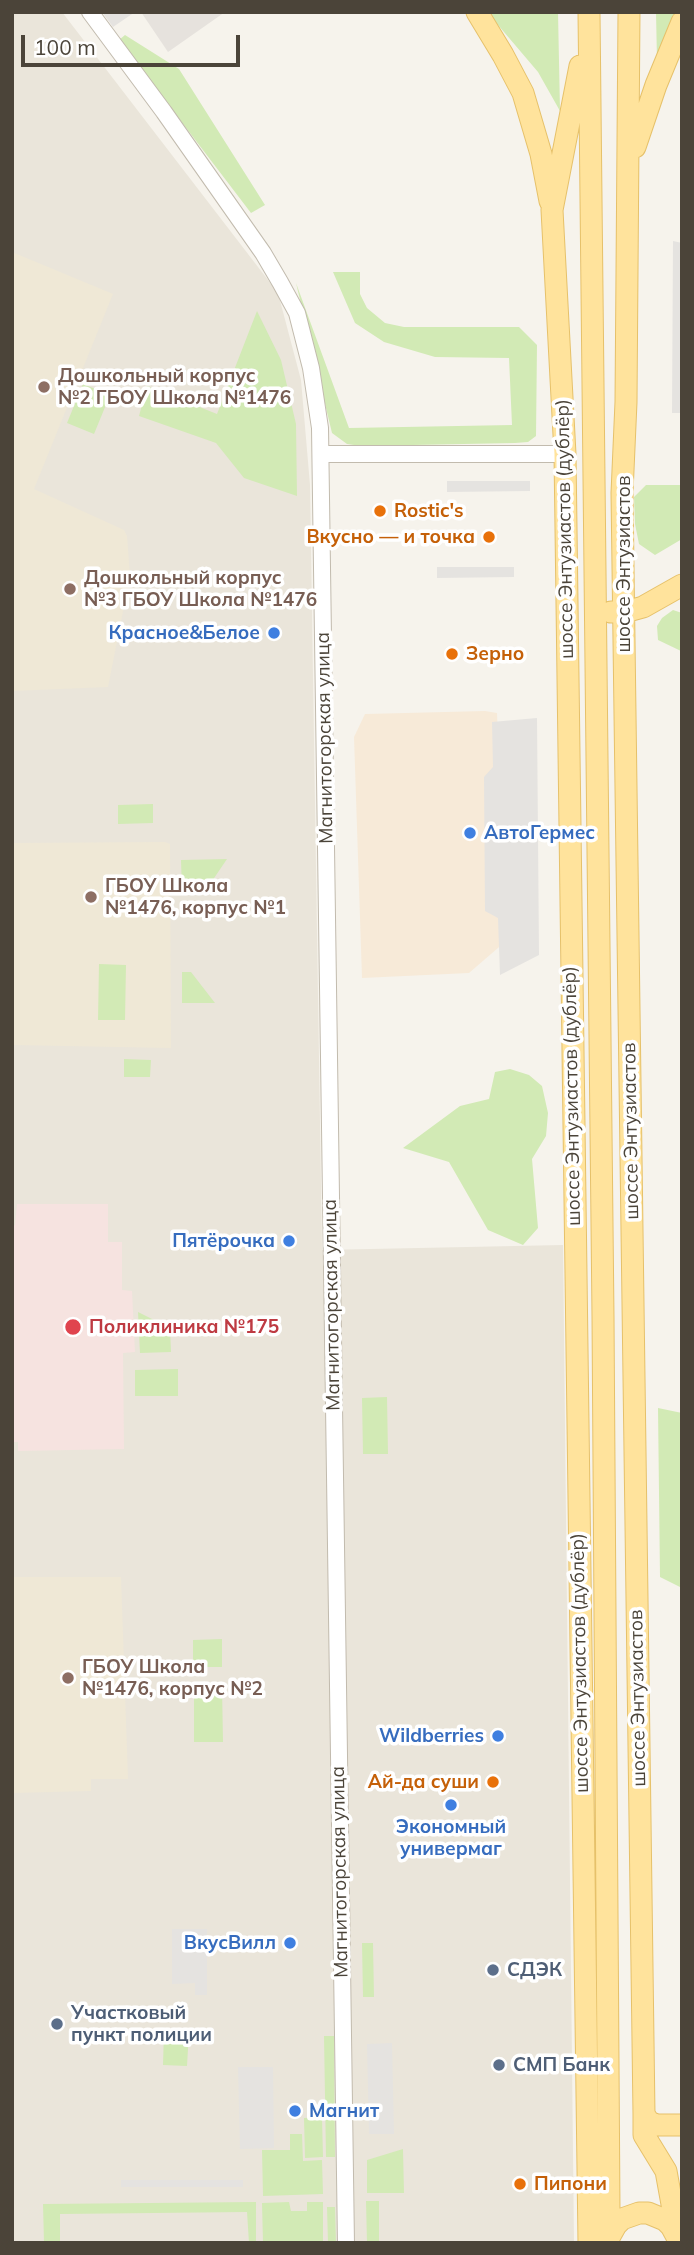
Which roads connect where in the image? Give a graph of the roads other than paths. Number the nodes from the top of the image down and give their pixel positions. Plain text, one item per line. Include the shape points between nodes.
1 (90, 12) edge
2 (477, 12) edge
3 (629, 12) edge
4 (589, 16) edge
5 (682, 23) edge
6 (629, 166) junction
7 (552, 210) junction
8 (321, 454) junction
9 (565, 454) junction
10 (682, 585) edge
11 (625, 612) junction
12 (595, 613) junction
13 (682, 2124) edge
14 (648, 2125) junction
15 (346, 2243) edge
16 (589, 2243) edge
17 (607, 2243) edge
18 (679, 2243) edge

1 - 8 street, Магнитогорская улица via 263,253 297,313 311,368
2 - 7 main road via 523,93
3 - 6 main road, шоссе Энтузиастов
4 - 7 main road, шоссе Энтузиастов (дублёр)
4 - 12 main road, шоссе Энтузиастов
5 - 6 main road
6 - 11 main road, шоссе Энтузиастов via 622,493
7 - 9 main road, шоссе Энтузиастов (дублёр)
8 - 9 street
8 - 15 street, Магнитогорская улица
9 - 16 main road, шоссе Энтузиастов (дублёр)
10 - 11 main road
11 - 12 main road
11 - 14 main road, шоссе Энтузиастов
12 - 17 main road, шоссе Энтузиастов via 604,1329
13 - 14 main road
14 - 18 main road via 666,2171
17 - 18 main road via 622,2219 648,2213 665,2220

